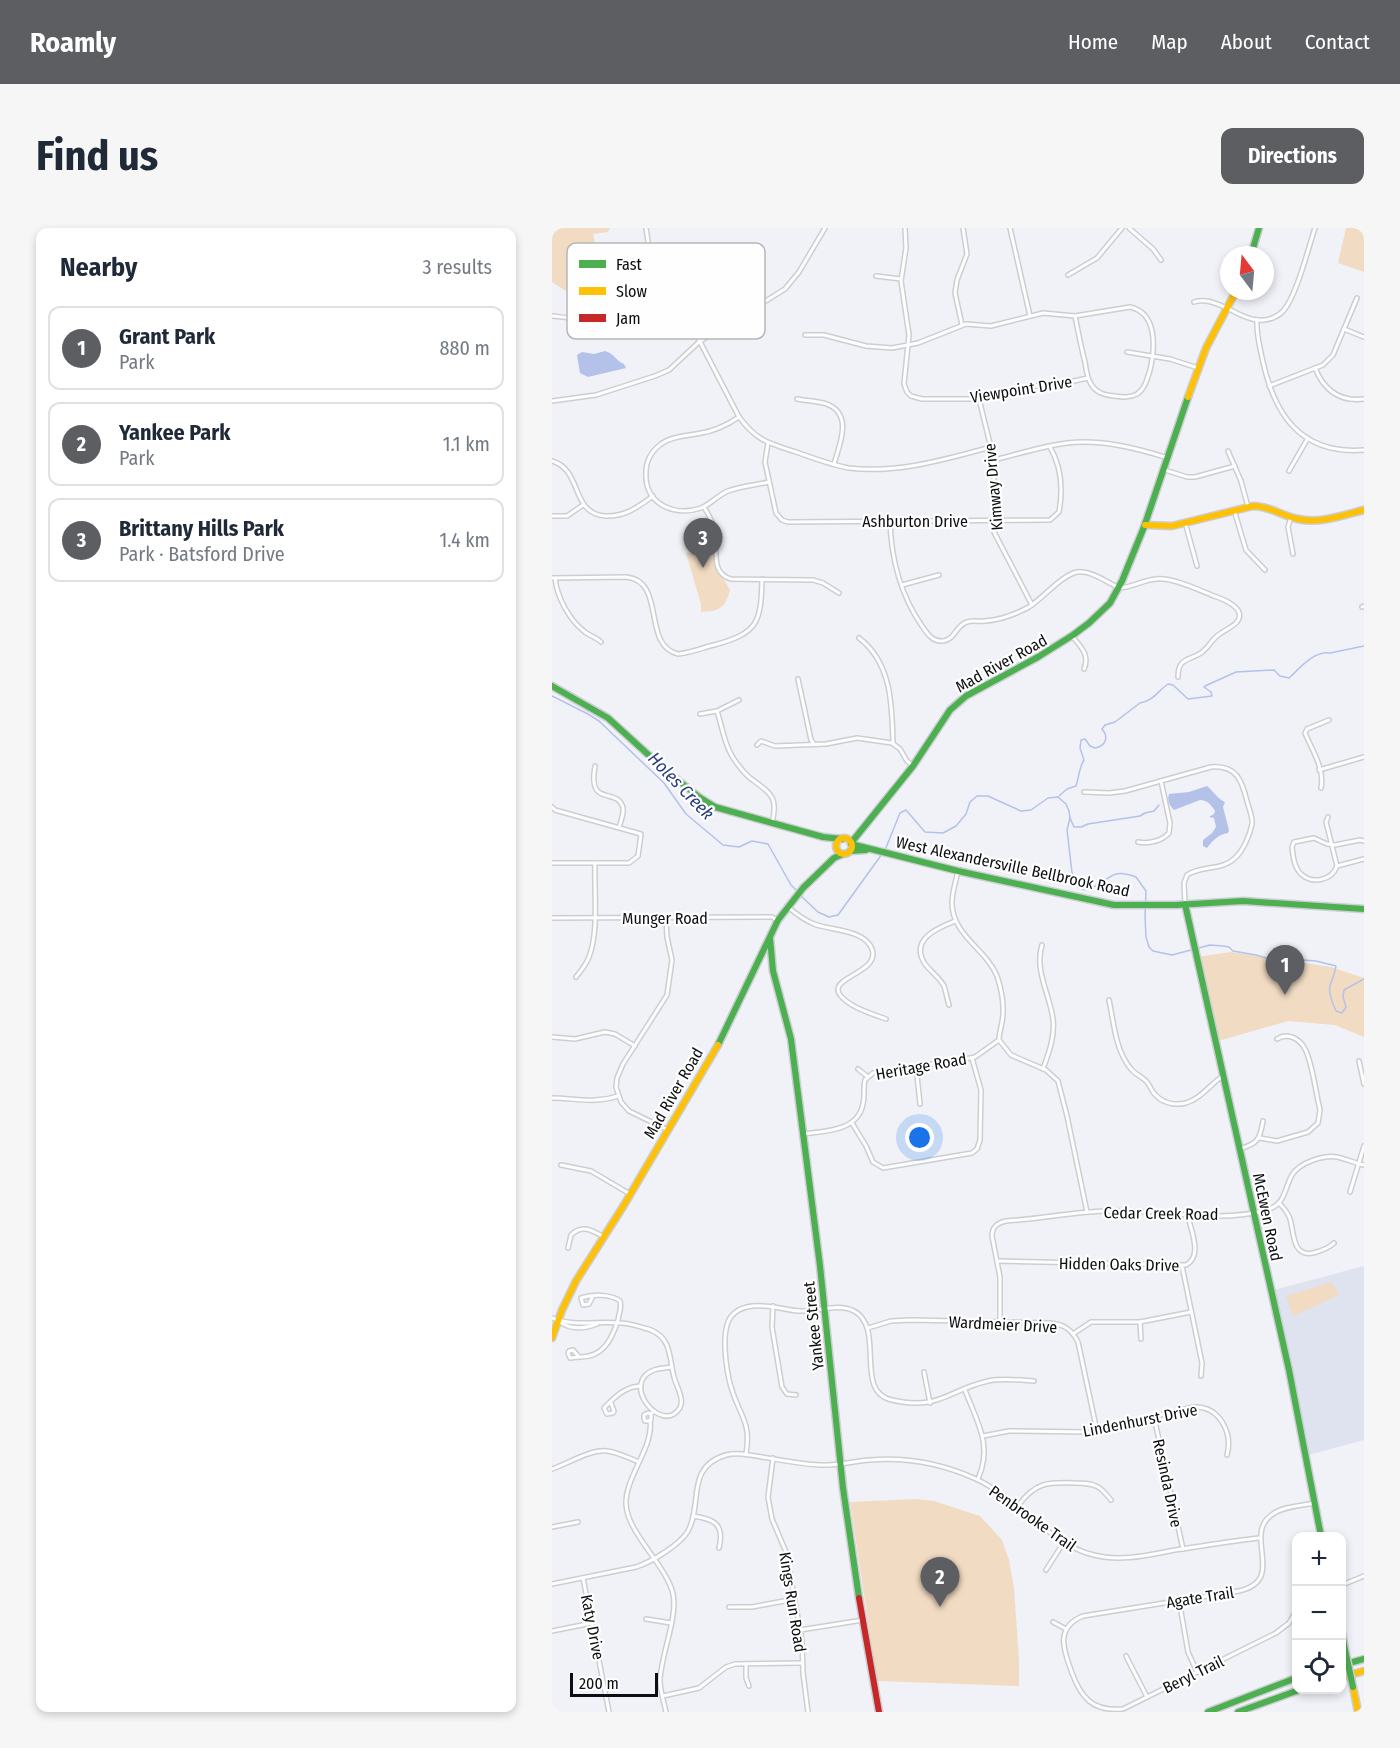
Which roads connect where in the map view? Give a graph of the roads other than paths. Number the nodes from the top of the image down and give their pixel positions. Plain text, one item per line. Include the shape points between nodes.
1 (646, 228) edge
2 (825, 228) edge
3 (905, 228) edge
4 (963, 228) edge
5 (1010, 228) edge
6 (1122, 228) edge
7 (1129, 228) edge
8 (1259, 228) edge
9 (1315, 228) edge
10 (648, 243) edge
11 (1254, 246) edge
12 (1161, 260) dead end
13 (1068, 275) dead end
14 (876, 276) dead end
15 (901, 279) junction
16 (1357, 298) dead end
17 (1231, 300) edge
18 (765, 302) edge
19 (1194, 302) dead end
20 (1227, 308) junction
21 (552, 316) edge
22 (1029, 316) junction
23 (1075, 316) junction
24 (567, 319) edge
25 (1257, 320) junction
26 (962, 326) junction
27 (1344, 328) junction
28 (805, 335) dead end
29 (1364, 337) edge
30 (698, 339) edge
31 (704, 339) edge
32 (699, 342) junction
33 (908, 346) junction
34 (1126, 352) dead end
35 (1153, 356) junction
36 (1198, 368) junction
37 (1315, 368) junction
38 (1088, 378) junction
39 (1269, 386) junction
40 (797, 399) dead end
41 (979, 399) junction
42 (1364, 399) edge
43 (552, 401) edge
44 (738, 417) junction
45 (1308, 438) junction
46 (768, 443) junction
47 (991, 447) junction
48 (1050, 447) junction
49 (1364, 450) edge
50 (1228, 451) dead end
51 (1168, 458) junction
52 (994, 460) junction
53 (552, 461) edge
54 (834, 464) junction
55 (1235, 466) junction
56 (1165, 470) junction
57 (1289, 471) dead end
58 (769, 482) junction
59 (653, 496) junction
60 (583, 505) junction
61 (704, 507) junction
62 (1248, 507) junction
63 (1234, 510) junction
64 (1364, 510) edge
65 (552, 516) edge
66 (1291, 517) junction
67 (890, 521) junction
68 (994, 521) junction
69 (1185, 522) junction
70 (1145, 525) junction
71 (1293, 554) dead end
72 (1197, 566) dead end
73 (1266, 570) dead end
74 (939, 575) dead end
75 (554, 578) edge
76 (762, 579) junction
77 (902, 585) junction
78 (1119, 588) junction
79 (839, 593) dead end
80 (1032, 605) junction
81 (1072, 636) junction
82 (859, 638) dead end
83 (601, 642) dead end
84 (1084, 669) dead end
85 (1178, 677) dead end
86 (798, 679) dead end
87 (552, 686) edge
88 (739, 700) dead end
89 (717, 711) junction
90 (700, 714) dead end
91 (1329, 720) dead end
92 (893, 743) junction
93 (815, 744) junction
94 (757, 745) dead end
95 (1364, 758) edge
96 (595, 766) dead end
97 (913, 766) junction
98 (1320, 770) junction
99 (1161, 781) junction
100 (1321, 788) dead end
101 (1084, 792) dead end
102 (552, 807) edge
103 (1328, 817) dead end
104 (772, 823) junction
105 (619, 827) junction
106 (823, 837) junction
107 (1364, 841) edge
108 (1138, 842) dead end
109 (847, 845) junction
110 (1332, 845) junction
111 (836, 847) junction
112 (1364, 859) edge
113 (552, 863) edge
114 (595, 863) junction
115 (1336, 866) junction
116 (824, 867) junction
117 (958, 871) junction
118 (1185, 904) junction
119 (787, 906) junction
120 (1364, 909) edge
121 (552, 918) edge
122 (595, 918) junction
123 (666, 918) junction
124 (778, 920) junction
125 (955, 921) junction
126 (770, 938) junction
127 (1042, 945) dead end
128 (576, 977) dead end
129 (1109, 999) dead end
130 (949, 1005) dead end
131 (886, 1019) dead end
132 (552, 1037) edge
133 (1277, 1039) dead end
134 (999, 1040) junction
135 (635, 1046) junction
136 (972, 1058) junction
137 (1359, 1061) dead end
138 (916, 1066) junction
139 (858, 1069) dead end
140 (1043, 1069) junction
141 (1223, 1076) junction
142 (868, 1077) junction
143 (1364, 1084) edge
144 (618, 1096) junction
145 (552, 1098) edge
146 (920, 1104) dead end
147 (1263, 1121) dead end
148 (852, 1123) junction
149 (668, 1130) junction
150 (803, 1134) junction
151 (1260, 1138) junction
152 (1364, 1146) edge
153 (1239, 1149) junction
154 (1359, 1164) junction
155 (561, 1165) dead end
156 (1364, 1165) edge
157 (1350, 1192) dead end
158 (630, 1194) junction
159 (1280, 1203) junction
160 (1087, 1212) junction
161 (1253, 1213) junction
162 (1188, 1216) junction
163 (604, 1237) junction
164 (1334, 1243) dead end
165 (568, 1248) dead end
166 (997, 1261) junction
167 (1182, 1266) junction
168 (593, 1296) dead end
169 (773, 1306) junction
170 (825, 1309) junction
171 (1191, 1311) junction
172 (555, 1319) edge
173 (1000, 1322) junction
174 (1140, 1322) junction
175 (617, 1323) junction
176 (868, 1328) junction
177 (1073, 1334) junction
178 (552, 1338) edge
179 (1141, 1339) dead end
180 (579, 1357) dead end
181 (672, 1367) junction
182 (924, 1372) dead end
183 (1201, 1376) dead end
184 (1034, 1380) dead end
185 (640, 1386) junction
186 (964, 1390) junction
187 (796, 1395) dead end
188 (611, 1403) dead end
189 (930, 1403) junction
190 (652, 1412) junction
191 (1154, 1417) junction
192 (650, 1421) junction
193 (1097, 1431) junction
194 (983, 1436) junction
195 (746, 1454) junction
196 (1227, 1455) dead end
197 (773, 1458) junction
198 (639, 1462) junction
199 (840, 1464) junction
200 (552, 1469) edge
201 (978, 1480) junction
202 (1112, 1500) dead end
203 (1314, 1503) junction
204 (1018, 1506) junction
205 (693, 1516) junction
206 (578, 1522) dead end
207 (552, 1527) edge
208 (1320, 1532) edge
209 (1260, 1538) junction
210 (1064, 1542) junction
211 (719, 1548) dead end
212 (1183, 1549) junction
213 (653, 1558) junction
214 (1046, 1570) dead end
215 (1364, 1576) edge
216 (583, 1578) junction
217 (1346, 1583) edge
218 (552, 1584) edge
219 (795, 1599) junction
220 (1179, 1600) junction
221 (729, 1607) dead end
222 (1292, 1617) edge
223 (646, 1619) dead end
224 (863, 1620) junction
225 (1053, 1622) dead end
226 (592, 1623) junction
227 (670, 1623) junction
228 (1066, 1629) junction
229 (800, 1630) junction
230 (552, 1631) edge
231 (1343, 1640) edge
232 (1126, 1656) dead end
233 (1364, 1659) edge
234 (802, 1663) junction
235 (746, 1664) junction
236 (1346, 1664) edge
237 (1364, 1671) edge
238 (1197, 1672) junction
239 (1346, 1676) edge
240 (1292, 1680) edge
241 (749, 1686) dead end
242 (1292, 1692) edge
243 (663, 1696) junction
244 (1147, 1697) junction
245 (1094, 1707) junction
246 (609, 1712) edge
247 (666, 1712) edge
248 (808, 1712) edge
249 (879, 1712) edge
250 (1092, 1712) edge
251 (1208, 1712) edge
252 (1238, 1712) edge
253 (1358, 1712) edge

1 - 10 street
2 - 18 street via 789,286
3 - 15 street, Viewpoint Drive
4 - 26 street via 967,254 955,293
5 - 22 street
6 - 13 street via 1097,258
7 - 12 street
8 - 11 main road
9 - 25 street via 1286,307 1275,317
14 - 15 street
15 - 33 street, Viewpoint Drive
16 - 27 street
17 - 20 main road, Mad River Road
19 - 20 street via 1207,300
20 - 25 street
20 - 36 main road, Mad River Road
21 - 24 street
22 - 23 street
22 - 26 street via 991,326
23 - 35 street via 1126,308 1137,310 1152,331
23 - 38 street
25 - 39 street
26 - 33 street
27 - 29 street
27 - 37 street via 1331,359
28 - 33 street via 830,336 876,347
30 - 32 street
31 - 32 street
32 - 43 street via 673,366 655,376 597,395
32 - 44 street
33 - 41 street, Viewpoint Drive via 904,384 910,398
34 - 35 street
35 - 36 street
35 - 38 street via 1140,392 1129,397 1102,394
36 - 51 main road, Mad River Road
37 - 39 street
37 - 42 street via 1323,384 1335,394
38 - 41 street, Viewpoint Drive
39 - 45 street via 1282,413
40 - 54 street via 829,405 840,415 843,430
41 - 47 street, Kimway Drive
44 - 46 street via 753,434
44 - 59 street via 718,429 672,439 657,448 646,471
45 - 49 street via 1333,448
45 - 57 street
46 - 54 street
46 - 58 street, Ashburton Drive via 765,457
47 - 52 street, Kimway Drive
47 - 54 street via 917,465 868,469
48 - 51 street via 1078,442 1103,444
48 - 52 street
48 - 68 street, Ashburton Drive via 1060,480 1058,514 1047,521
50 - 55 street
51 - 56 main road, Mad River Road
52 - 68 street, Kimway Drive
53 - 60 street via 569,472
55 - 56 street via 1195,477
55 - 62 street
56 - 70 main road, Mad River Road
58 - 61 street via 730,490
58 - 67 street, Ashburton Drive via 776,513 785,521
59 - 60 street via 632,511 610,516 591,512
59 - 61 street via 674,510
60 - 65 street via 567,516
61 - 76 street via 715,529 720,573 731,579
62 - 63 main road
62 - 66 main road via 1265,506
63 - 69 main road
63 - 73 street via 1246,550
64 - 66 main road via 1315,520
66 - 71 street via 1288,527
67 - 68 street, Ashburton Drive
67 - 77 street via 892,549
68 - 80 street, Kimway Drive via 996,536
69 - 70 main road
69 - 72 street
70 - 78 main road, Mad River Road
74 - 77 street
75 - 76 street via 626,577 640,581 648,592 662,644 678,654 729,641 748,631 760,611
75 - 83 street via 575,622
76 - 79 street via 813,579
77 - 80 street via 910,608 932,638 942,641 966,622 996,620
78 - 80 street via 1077,572
78 - 81 main road, Mad River Road via 1105,608
78 - 85 street via 1166,579 1224,600 1238,610 1237,622 1202,652 1183,661
81 - 84 street via 1086,655
81 - 97 main road, Mad River Road via 955,703
82 - 92 street via 881,663 892,708
86 - 93 street
87 - 104 main road, West Alexandersville Bellbrook Road via 608,718 711,805
88 - 89 street
89 - 90 street
89 - 104 street via 733,758 771,796 775,808
91 - 98 street via 1305,733
92 - 93 street via 857,738
92 - 97 street
93 - 94 street via 771,746 764,741
95 - 98 street
96 - 105 street via 596,790 622,806
97 - 109 main road, Mad River Road
98 - 100 street
99 - 101 street via 1115,792
99 - 108 street via 1169,833 1161,839
99 - 118 street via 1211,767 1228,769 1241,780 1251,816 1250,831 1236,858 1187,874
102 - 105 street
103 - 110 street
104 - 106 main road, West Alexandersville Bellbrook Road
105 - 114 street via 641,834 638,856 629,863
106 - 109 main road, West Alexandersville Bellbrook Road
106 - 111 main road, West Alexandersville Bellbrook Road
107 - 110 street
109 - 111 main road, West Alexandersville Bellbrook Road via 838,852
109 - 111 main road via 839,840
109 - 116 main road, Mad River Road
109 - 117 main road, West Alexandersville Bellbrook Road
110 - 115 street
110 - 115 street via 1314,838 1296,841 1292,847 1297,868 1307,878 1324,879
111 - 116 main road, Mad River Road
112 - 115 street
113 - 114 street
114 - 122 street
116 - 119 main road, Mad River Road
117 - 118 main road, West Alexandersville Bellbrook Road via 1107,903
117 - 125 street via 952,902
118 - 120 main road, West Alexandersville Bellbrook Road via 1243,901
118 - 141 main road, McEwen Road
119 - 124 main road, Mad River Road
119 - 131 street via 808,921 854,934 869,944 872,961 843,980 839,992 855,1007
121 - 122 street, Munger Road
122 - 123 street, Munger Road
122 - 128 street via 592,950
123 - 124 street, Munger Road
123 - 135 street via 672,960 668,991
124 - 126 main road, Mad River Road
125 - 130 street via 931,932 921,951 924,962 944,986
125 - 134 street via 996,976 1004,1008
126 - 149 main road, Mad River Road via 714,1050
126 - 150 main road, Yankee Street via 773,971 790,1031
127 - 140 street via 1041,969 1053,1033
129 - 141 street via 1117,1043 1124,1058 1162,1101 1174,1105 1192,1101
132 - 135 street via 575,1039 605,1032
133 - 151 street via 1290,1037 1305,1049 1320,1118 1305,1134 1277,1141
134 - 136 street, Heritage Road
134 - 140 street via 1011,1055
135 - 144 street via 618,1072
136 - 138 street, Heritage Road
136 - 148 street via 981,1090 980,1140 972,1154 883,1168 873,1162
137 - 143 street
138 - 142 street, Heritage Road
138 - 146 street
139 - 142 street
140 - 160 street via 1056,1078 1062,1093
141 - 153 main road, McEwen Road
142 - 148 street, Heritage Road via 864,1082 863,1106
144 - 145 street via 601,1101
144 - 149 street via 629,1111
147 - 151 street
148 - 150 street
149 - 158 main road, Mad River Road
150 - 170 main road, Yankee Street
151 - 153 street
152 - 154 street
153 - 161 main road, McEwen Road
154 - 156 street
154 - 157 street
154 - 159 street via 1333,1157 1303,1165 1291,1176
155 - 158 street via 591,1172
158 - 163 main road, Mad River Road
159 - 161 street, Cedar Creek Road
159 - 164 street via 1289,1216 1301,1252 1323,1251
160 - 162 street, Cedar Creek Road
160 - 166 street, Cedar Creek Road via 998,1223 992,1236
161 - 162 street, Cedar Creek Road
161 - 203 main road, McEwen Road
162 - 167 street, Hidden Oaks Drive via 1195,1253 1192,1261
163 - 165 street via 579,1229 571,1235
163 - 172 main road, Mad River Road
166 - 167 street, Hidden Oaks Drive
166 - 173 street, Cedar Creek Road
167 - 171 street
168 - 175 street via 612,1296 620,1301
169 - 170 street via 798,1311
169 - 187 street via 772,1327 782,1387 787,1394
169 - 195 street via 742,1308 727,1328 731,1388 746,1425
170 - 176 street via 850,1309
170 - 199 main road, Yankee Street
171 - 174 street
171 - 183 street
172 - 175 street via 578,1324
172 - 178 main road, Mad River Road
173 - 176 street, Wardmeier Drive via 911,1320
173 - 177 street, Wardmeier Drive via 1056,1324
174 - 177 street via 1091,1322
174 - 179 street
175 - 180 street via 605,1347
175 - 181 street via 645,1328 661,1336 668,1346
176 - 189 street via 878,1392 891,1400
177 - 193 street, Wardmeier Drive
181 - 185 street via 649,1372
181 - 190 street via 681,1405 669,1416
182 - 189 street
184 - 186 street via 995,1380
185 - 188 street via 627,1388
185 - 190 street
186 - 189 street
186 - 194 street
190 - 192 street
190 - 192 street via 644,1418
191 - 193 street, Lindenhurst Drive
191 - 196 street, Lindenhurst Drive via 1194,1407 1209,1409 1223,1423 1229,1445
191 - 212 street, Resinda Drive
192 - 198 street
193 - 194 street, Lindenhurst Drive via 1009,1431
194 - 201 street via 985,1458
195 - 197 street, Penbrooke Trail
195 - 205 street, Penbrooke Trail via 726,1455 705,1468 697,1486
197 - 199 street, Penbrooke Trail
197 - 219 street, Kings Run Road via 768,1492 771,1514 786,1552
198 - 200 street via 602,1451
198 - 213 street via 628,1491 627,1509
199 - 201 street, Penbrooke Trail via 914,1461
199 - 224 main road, Yankee Street
201 - 204 street, Penbrooke Trail
202 - 204 street via 1091,1484 1054,1482 1035,1488
203 - 208 main road, McEwen Road
203 - 209 street via 1274,1513 1264,1523
204 - 210 street, Penbrooke Trail
205 - 211 street via 715,1522
205 - 213 street, Penbrooke Trail via 679,1541
206 - 207 street
209 - 212 street, Penbrooke Trail
209 - 220 street, Agate Trail via 1264,1568 1255,1584 1243,1590
210 - 212 street, Penbrooke Trail via 1088,1554 1110,1558
210 - 214 street
213 - 216 street, Penbrooke Trail via 636,1567
213 - 227 street via 672,1590
215 - 217 street
216 - 218 street, Penbrooke Trail
216 - 226 street, Katy Drive
219 - 221 street
219 - 229 street, Kings Run Road
220 - 228 street, Agate Trail via 1083,1616
220 - 238 street via 1188,1652
222 - 238 street, Beryl Trail via 1276,1633
223 - 227 street
224 - 229 street
224 - 249 main road, Yankee Street
225 - 228 street
226 - 230 street
226 - 246 street, Katy Drive
227 - 243 street via 661,1676
228 - 245 street via 1064,1647 1076,1685
229 - 234 street, Kings Run Road
231 - 253 main road, bridge
232 - 244 street
233 - 236 main road
234 - 235 street
234 - 248 street, Kings Run Road
235 - 241 street
235 - 243 street via 726,1667 699,1688
237 - 239 main road
238 - 244 street, Beryl Trail
240 - 251 main road
242 - 252 main road
243 - 247 street
244 - 245 street, Beryl Trail via 1118,1710
245 - 250 street

